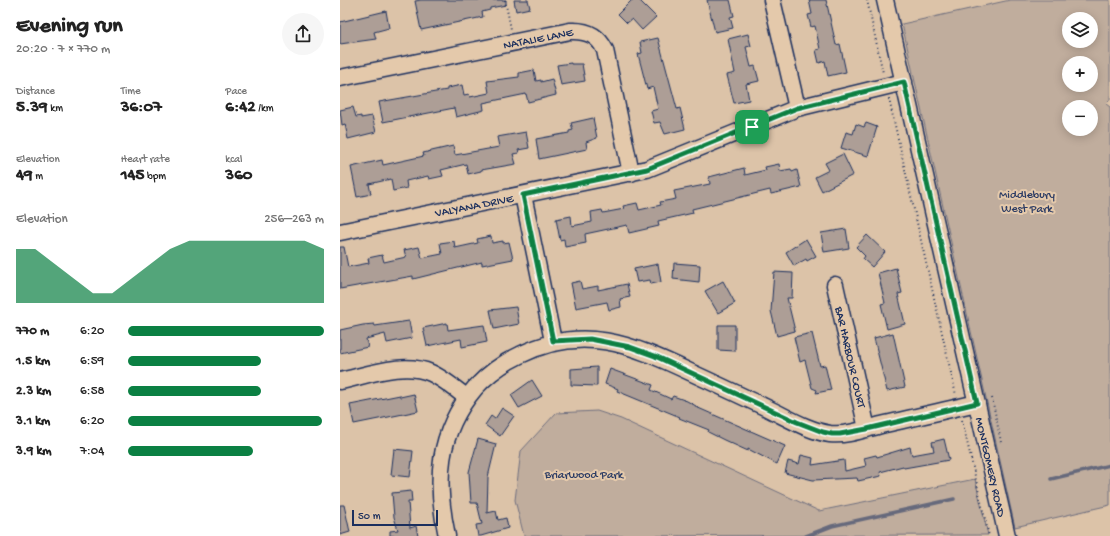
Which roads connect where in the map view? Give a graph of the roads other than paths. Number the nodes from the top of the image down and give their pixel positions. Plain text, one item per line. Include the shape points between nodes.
1 (772, 0) edge
2 (885, 0) edge
3 (340, 78) edge
4 (904, 82) junction
5 (797, 108) junction
6 (631, 173) junction
7 (523, 195) junction
8 (340, 230) edge
9 (835, 285) dead end
10 (553, 341) junction
11 (340, 381) edge
12 (467, 398) junction
13 (984, 400) junction
14 (867, 429) junction
15 (447, 536) edge
16 (1007, 536) edge

1 - 5 street
2 - 4 street, MONTGOMERY ROAD
3 - 6 street, NATALIE LANE via 570,31 583,31 594,36 605,50
4 - 5 street, VALYANA DRIVE
4 - 13 street, MONTGOMERY ROAD
5 - 6 street, VALYANA DRIVE via 659,165
6 - 7 street, VALYANA DRIVE
7 - 8 street, VALYANA DRIVE
7 - 10 street
9 - 14 street, BAR HARBOUR COURT
10 - 12 street via 510,360 493,371
10 - 14 street via 590,339 630,347 823,432 840,434
11 - 12 street via 400,369 416,369 437,376
12 - 15 street via 449,433 440,467 440,498
13 - 14 street
13 - 16 street, MONTGOMERY ROAD

